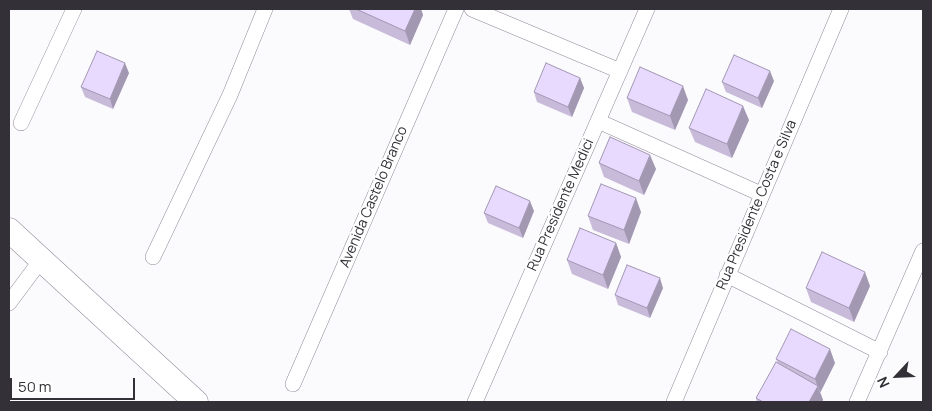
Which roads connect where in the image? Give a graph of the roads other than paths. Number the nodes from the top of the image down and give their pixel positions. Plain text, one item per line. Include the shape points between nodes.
1 (74, 9) edge
2 (265, 9) edge
3 (456, 9) edge
4 (472, 9) edge
5 (647, 9) edge
6 (841, 9) edge
7 (620, 71) junction
8 (598, 121) junction
9 (21, 123) dead end
10 (761, 194) junction
11 (9, 230) edge
12 (923, 251) edge
13 (153, 256) dead end
14 (41, 260) junction
15 (727, 274) junction
16 (9, 303) edge
17 (880, 352) junction
18 (293, 384) dead end
19 (196, 402) edge
20 (475, 402) edge
21 (674, 402) edge
22 (857, 402) edge

1 - 9 street
2 - 13 street via 230,95
3 - 18 street, Avenida Castelo Branco
4 - 7 street
5 - 7 street, Rua Presidente Medici
6 - 10 street, Rua Presidente Costa e Silva
7 - 8 street, Rua Presidente Medici
8 - 10 street
8 - 20 street, Rua Presidente Medici
10 - 15 street, Rua Presidente Costa e Silva
11 - 14 main road
12 - 17 street
14 - 16 street
14 - 19 main road
15 - 17 street
15 - 21 street, Rua Presidente Costa e Silva
17 - 22 street

